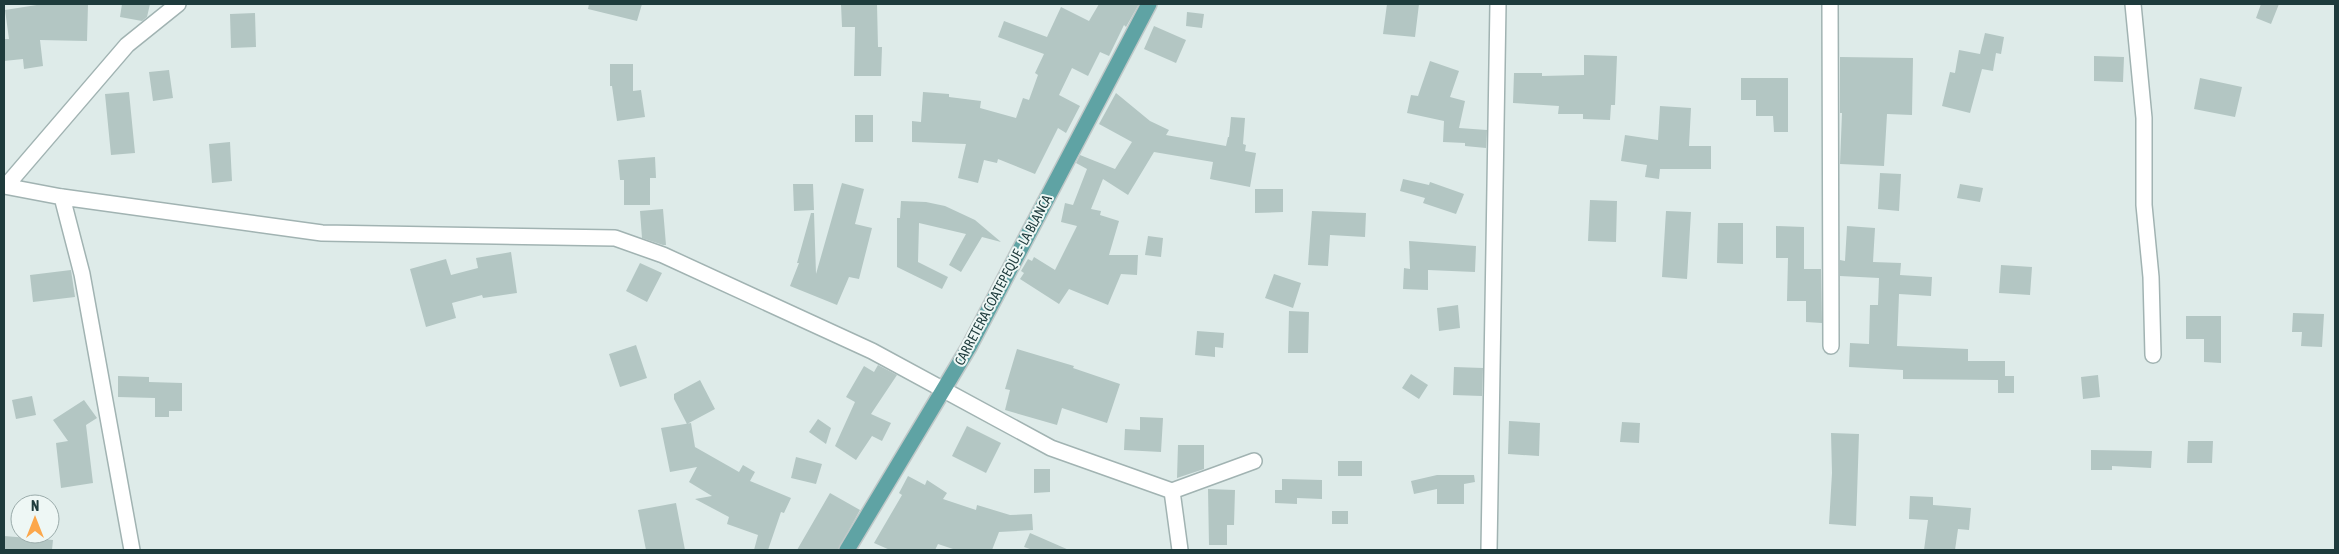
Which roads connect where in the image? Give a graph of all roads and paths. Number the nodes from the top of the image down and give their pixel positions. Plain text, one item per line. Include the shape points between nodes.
1 (178, 4) edge
2 (1149, 4) edge
3 (1498, 4) edge
4 (1830, 4) edge
5 (2133, 4) edge
6 (5, 186) edge
7 (62, 197) junction
8 (1831, 346) dead end
9 (2153, 355) dead end
10 (944, 388) junction
11 (1254, 461) dead end
12 (1172, 491) junction
13 (132, 550) edge
14 (847, 550) edge
15 (1180, 550) edge
16 (1489, 550) edge

1 - 6 street via 127,45
2 - 10 main road, CARRETERA COATEPEQUE - LA BLANCA
3 - 16 street
4 - 8 street
5 - 9 street via 2144,118 2144,205 2151,277
6 - 7 street
7 - 10 street via 322,233 615,238 663,255 872,351
7 - 13 street via 82,274
10 - 12 street via 1051,448
10 - 14 main road, CARRETERA COATEPEQUE - LA BLANCA
11 - 12 street
12 - 15 street

